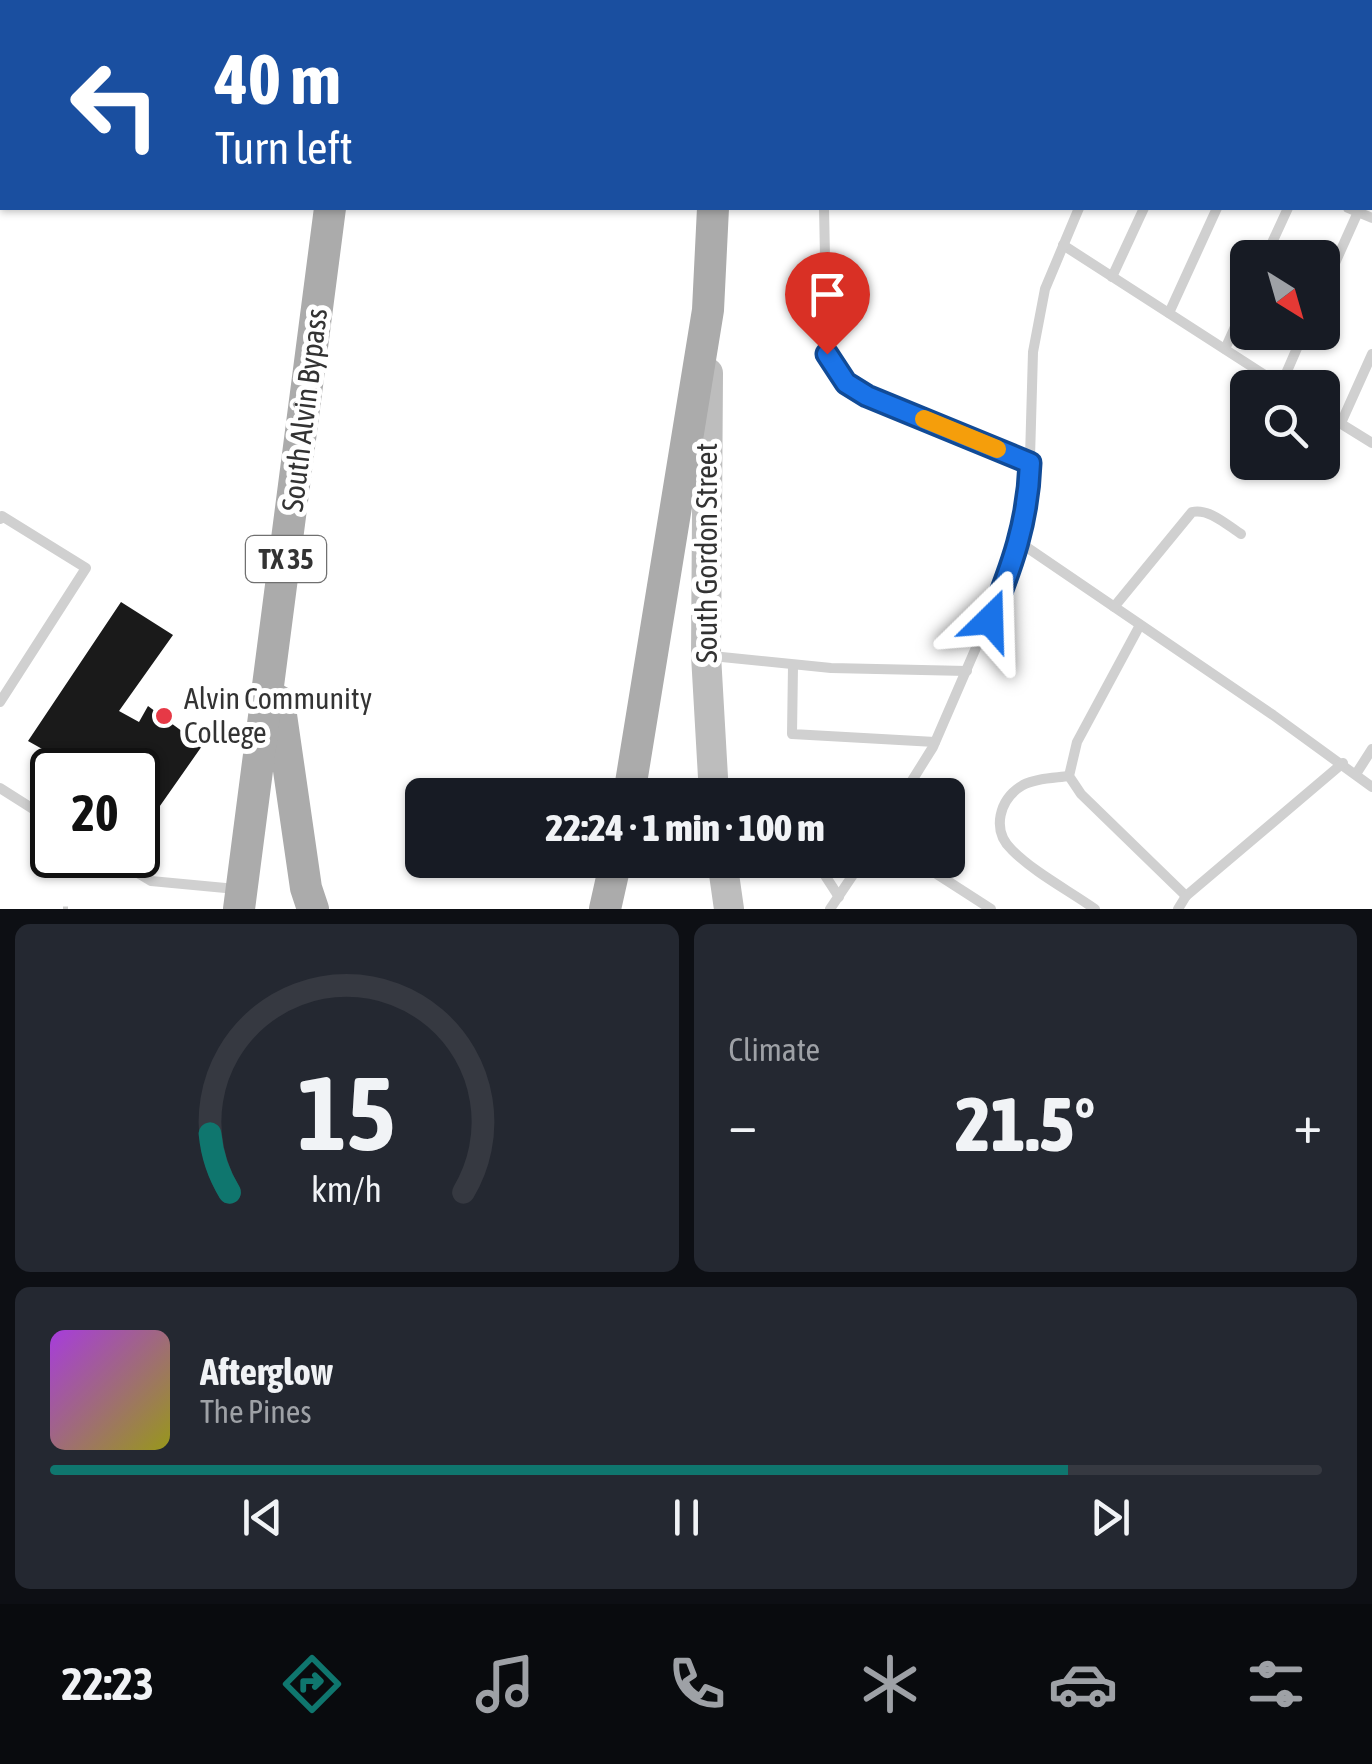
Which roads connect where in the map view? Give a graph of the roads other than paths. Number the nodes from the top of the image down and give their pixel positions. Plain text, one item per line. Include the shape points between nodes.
1 (330, 210) edge
2 (713, 210) edge
3 (824, 210) edge
4 (1078, 210) edge
5 (1143, 210) edge
6 (1216, 210) edge
7 (1287, 210) edge
8 (1353, 210) edge
9 (1372, 218) edge
10 (1273, 240) edge
11 (1340, 244) edge
12 (1064, 245) junction
13 (1112, 277) junction
14 (708, 310) junction
15 (1169, 313) junction
16 (1230, 338) edge
17 (1225, 349) junction
18 (1372, 354) edge
19 (1258, 370) edge
20 (1340, 423) joint
21 (1372, 443) edge
22 (1030, 463) junction
23 (0, 519) edge
24 (1241, 534) dead end
25 (1020, 542) junction
26 (1114, 606) junction
27 (1140, 624) junction
28 (706, 656) junction
29 (274, 662) junction
30 (793, 666) junction
31 (967, 671) junction
32 (0, 702) edge
33 (935, 742) junction
34 (1372, 749) edge
35 (1343, 764) junction
36 (1356, 774) junction
37 (1070, 776) junction
38 (631, 778) edge
39 (713, 778) edge
40 (914, 778) edge
41 (1372, 787) edge
42 (0, 788) edge
43 (30, 806) edge
44 (145, 878) edge
45 (612, 878) edge
46 (725, 878) edge
47 (827, 878) edge
48 (851, 878) edge
49 (943, 878) edge
50 (839, 896) junction
51 (1186, 896) junction
52 (240, 899) edge
53 (313, 909) edge
54 (605, 909) edge
55 (729, 909) edge
56 (830, 909) edge
57 (991, 909) edge
58 (1095, 909) edge
59 (1178, 909) edge

1 - 29 main road, South Alvin Bypass / TX 35
2 - 14 main road
3 - 22 lane via 827,354 846,383
4 - 12 lane
5 - 13 lane
6 - 15 lane
7 - 10 lane
8 - 9 lane
8 - 11 lane
12 - 13 lane
12 - 22 lane via 1045,289 1033,352
13 - 15 lane
14 - 28 main road, South Gordon Street
14 - 38 main road
15 - 17 lane
16 - 17 lane
17 - 19 lane
18 - 20 lane
20 - 21 lane
22 - 25 lane
23 - 32 lane via 86,568
24 - 26 lane via 1207,513 1192,512
25 - 26 lane
25 - 31 lane
26 - 27 lane
27 - 35 lane
27 - 37 lane via 1076,742
28 - 30 lane
28 - 39 main road, South Gordon Street
29 - 52 main road, South Alvin Bypass / TX 35
29 - 53 main road
30 - 31 lane
30 - 33 lane via 792,734
31 - 33 lane
33 - 40 lane
34 - 36 lane
35 - 36 lane
35 - 51 lane
36 - 41 lane
37 - 51 lane
37 - 58 lane via 1031,782 1013,793 1002,810 1000,834 1012,850
42 - 43 lane
44 - 52 lane
45 - 54 main road
46 - 55 main road
47 - 50 lane
48 - 50 lane
49 - 57 lane
50 - 56 lane
51 - 59 lane

